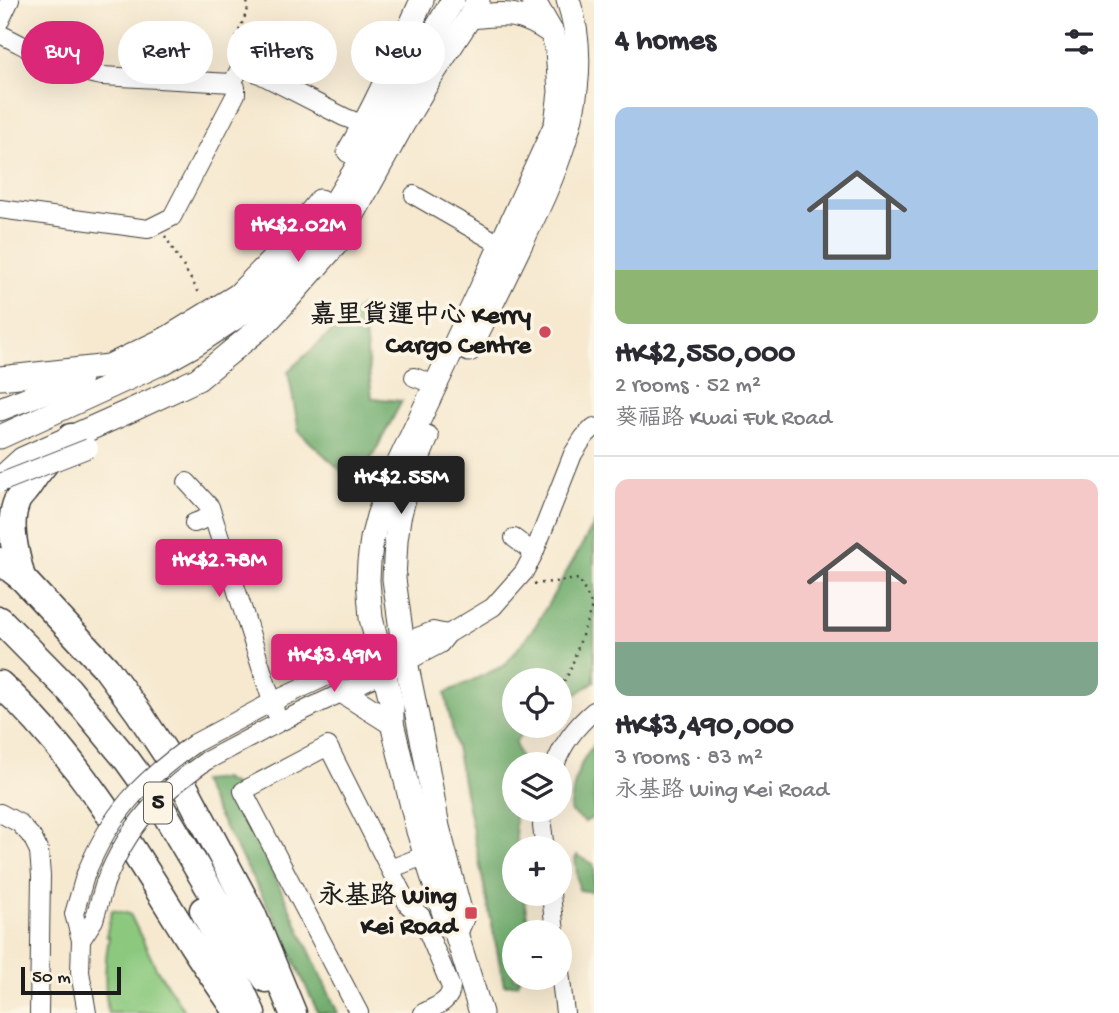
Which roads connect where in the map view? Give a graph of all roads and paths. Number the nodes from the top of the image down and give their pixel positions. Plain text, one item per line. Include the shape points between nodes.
1 (10, 0) edge
2 (247, 0) edge
3 (422, 0) edge
4 (453, 0) edge
5 (533, 0) edge
6 (568, 0) edge
7 (471, 6) edge
8 (0, 20) edge
9 (243, 21) edge
10 (442, 21) edge
11 (552, 33) junction
12 (0, 34) edge
13 (445, 37) edge
14 (227, 83) edge
15 (233, 84) edge
16 (279, 84) edge
17 (409, 84) edge
18 (410, 84) edge
19 (364, 125) junction
20 (414, 195) dead end
21 (0, 209) edge
22 (158, 224) junction
23 (501, 245) junction
24 (306, 277) junction
25 (238, 295) junction
26 (204, 301) dead end
27 (266, 323) junction
28 (198, 351) junction
29 (109, 366) junction
30 (0, 378) edge
31 (0, 409) edge
32 (594, 427) edge
33 (0, 437) edge
34 (80, 442) junction
35 (0, 452) edge
36 (0, 481) edge
37 (187, 482) dead end
38 (213, 516) junction
39 (194, 523) dead end
40 (514, 538) dead end
41 (534, 553) junction
42 (0, 561) edge
43 (22, 578) junction
44 (536, 583) dead end
45 (0, 620) edge
46 (0, 644) edge
47 (405, 652) junction
48 (382, 662) junction
49 (571, 668) edge
50 (0, 684) edge
51 (343, 692) junction
52 (272, 702) junction
53 (594, 711) edge
54 (278, 723) junction
55 (392, 723) junction
56 (561, 752) edge
57 (0, 813) edge
58 (426, 855) junction
59 (390, 869) junction
60 (456, 933) junction
61 (81, 940) junction
62 (562, 990) edge
63 (39, 1013) edge
64 (87, 1013) edge
65 (238, 1013) edge
66 (252, 1013) edge
67 (290, 1013) edge
68 (359, 1013) edge
69 (423, 1013) edge
70 (481, 1013) edge
71 (565, 1013) edge

1 - 8 street
2 - 9 path
3 - 19 main road
4 - 10 main road
5 - 11 main road
6 - 47 main road via 586,49 581,106 557,172 409,480 399,518 394,579
7 - 11 main road via 520,15
7 - 13 main road
7 - 24 main road via 338,242
11 - 23 main road via 560,92 556,124
12 - 14 street via 85,74
15 - 22 street via 236,94 172,217
16 - 19 street
17 - 28 main road via 290,268
18 - 24 main road via 386,137 325,234
19 - 25 main road via 320,202
20 - 23 street
21 - 22 street via 148,229
22 - 26 path
23 - 48 main road via 425,381 377,516 368,580
24 - 27 main road
25 - 28 main road
25 - 29 main road via 169,337
27 - 28 main road
27 - 34 main road via 198,379
28 - 33 main road
28 - 35 main road via 151,382
29 - 30 main road
29 - 31 main road
32 - 41 street via 573,454
34 - 36 main road via 22,459
34 - 43 highway via 58,448 17,502 13,540
37 - 38 street
38 - 39 street
38 - 52 street
40 - 41 street
41 - 47 street via 524,572 493,607 440,644
42 - 43 highway
43 - 67 highway via 106,668 172,762 251,913
44 - 49 path via 579,579 592,606
45 - 67 highway, 5 via 69,690 127,760
46 - 66 highway, 5 via 60,703 149,821 203,911
47 - 48 street
47 - 60 main road via 438,827 462,918
48 - 51 street
48 - 52 street
48 - 55 main road
50 - 65 highway via 63,751 109,814
51 - 54 street
51 - 55 main road
52 - 54 street
52 - 61 street, bridge via 195,743 138,789 105,834 85,876 74,914
53 - 56 street via 579,724
54 - 61 street, bridge via 206,761 154,803 123,844 94,920
55 - 58 main road
57 - 63 street via 19,823 39,851
58 - 59 street
58 - 60 main road via 446,920
59 - 68 street via 328,746 243,792
59 - 69 street via 408,905 421,916 451,987 447,999
60 - 70 main road
61 - 64 street via 80,972
62 - 71 street

